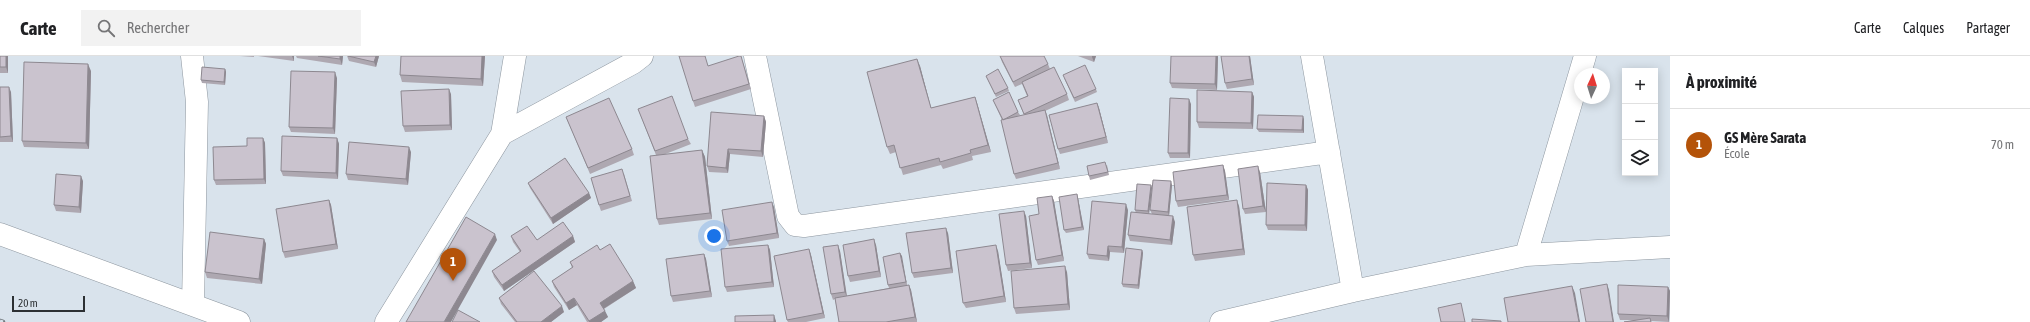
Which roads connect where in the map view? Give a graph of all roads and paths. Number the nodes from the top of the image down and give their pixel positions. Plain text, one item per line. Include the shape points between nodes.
1 (192, 56) edge
2 (515, 56) edge
3 (642, 56) edge
4 (755, 56) edge
5 (1312, 56) edge
6 (1585, 56) edge
7 (502, 134) junction
8 (1329, 152) junction
9 (0, 234) edge
10 (1670, 247) edge
11 (1526, 255) junction
12 (1353, 291) junction
13 (192, 304) junction
14 (239, 322) edge
15 (386, 322) edge
16 (1221, 322) edge

1 - 13 street via 197,102
2 - 7 street
3 - 7 street
4 - 8 street via 788,216 795,225 804,226
5 - 8 street
6 - 11 street
7 - 15 street
8 - 12 street
9 - 13 street
10 - 11 street
11 - 12 street
12 - 16 street
13 - 14 street

